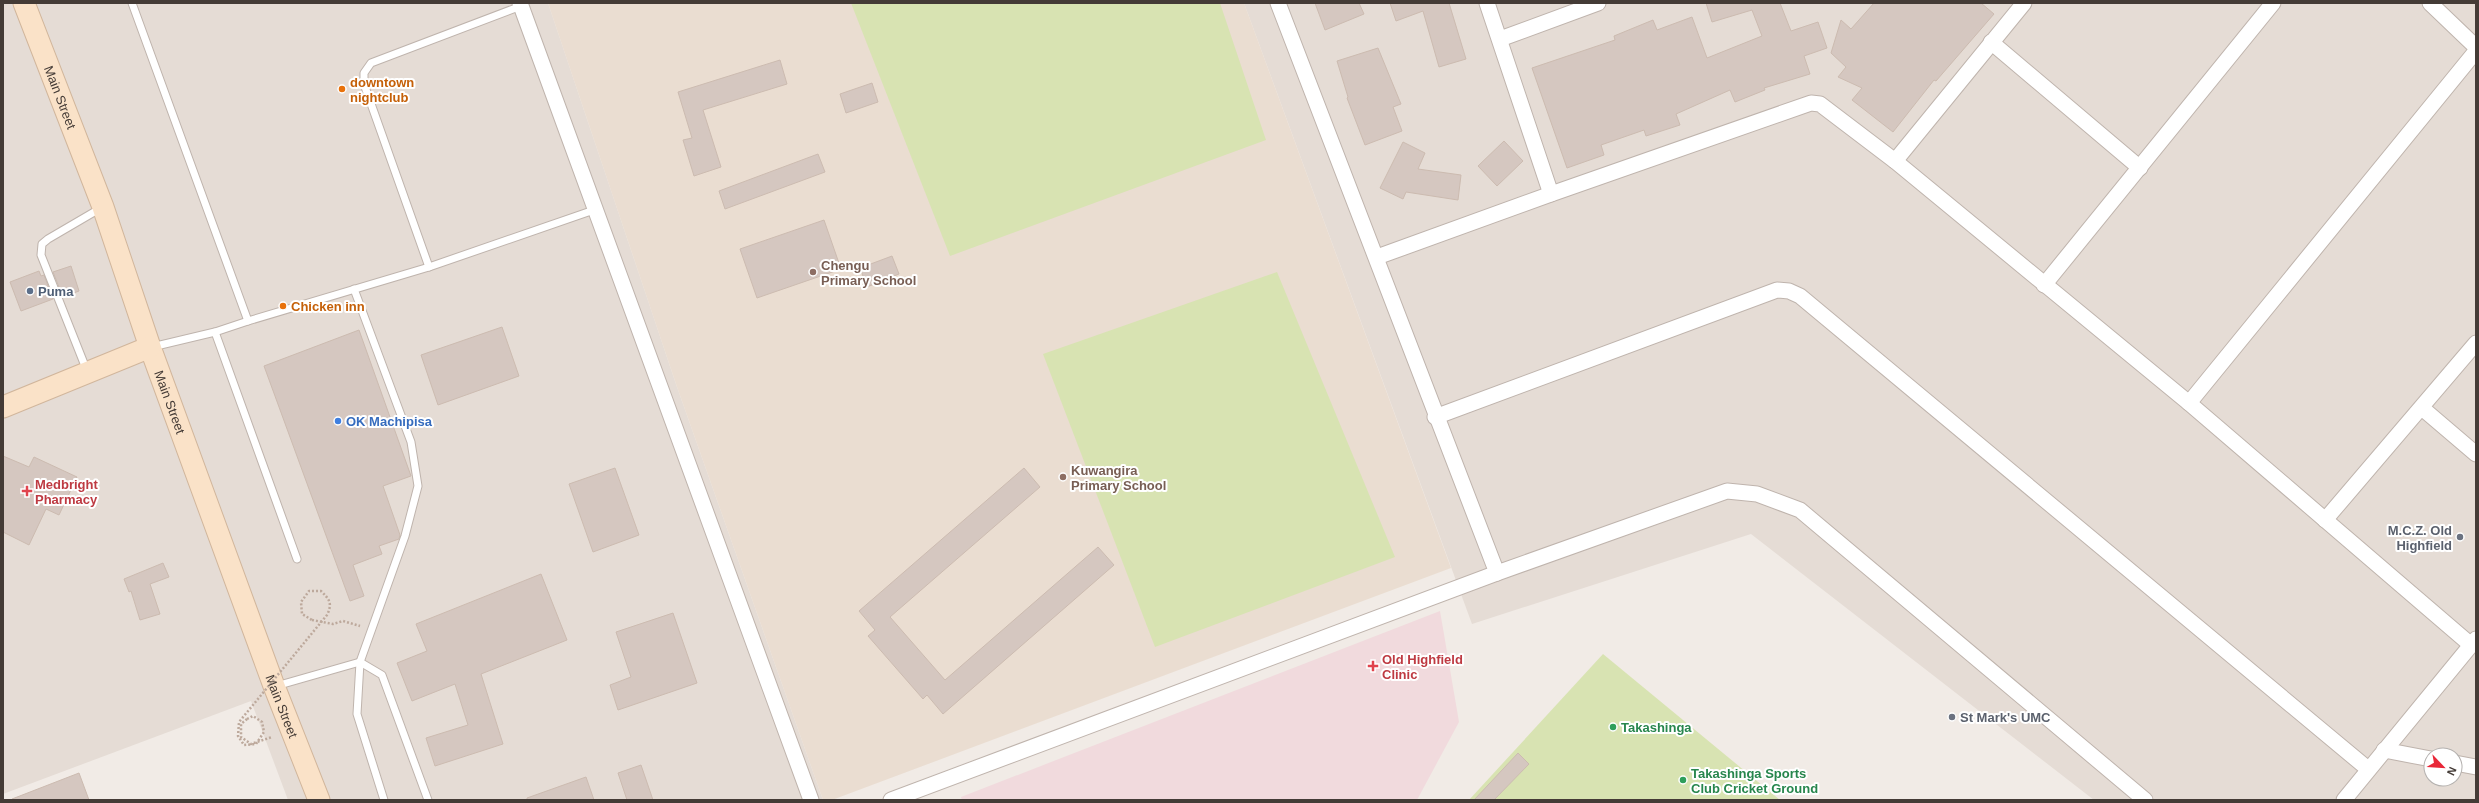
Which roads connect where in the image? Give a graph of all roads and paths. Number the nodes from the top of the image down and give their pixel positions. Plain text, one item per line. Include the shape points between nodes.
1 (24, 3) edge
2 (132, 3) edge
3 (1278, 3) edge
4 (1487, 3) edge
5 (1598, 3) edge
6 (2024, 3) edge
7 (2273, 3) edge
8 (2430, 3) edge
9 (521, 5) edge
10 (1500, 39) junction
11 (1991, 42) junction
12 (2476, 47) edge
13 (2476, 51) edge
14 (1895, 161) junction
15 (2140, 168) junction
16 (1551, 194) junction
17 (103, 207) junction
18 (594, 210) junction
19 (1377, 257) junction
20 (429, 267) junction
21 (2044, 285) junction
22 (354, 289) junction
23 (248, 321) junction
24 (215, 332) junction
25 (2476, 343) edge
26 (150, 347) junction
27 (87, 373) junction
28 (2189, 403) junction
29 (3, 407) edge
30 (2422, 408) junction
31 (1436, 417) junction
32 (2476, 454) edge
33 (2325, 520) junction
34 (297, 559) dead end
35 (1497, 574) junction
36 (373, 631) junction
37 (2474, 642) edge
38 (360, 662) junction
39 (274, 686) junction
40 (272, 737) dead end
41 (2384, 750) junction
42 (2423, 757) edge
43 (2463, 765) edge
44 (2476, 767) edge
45 (2368, 769) junction
46 (319, 800) edge
47 (384, 800) edge
48 (428, 800) edge
49 (811, 800) edge
50 (891, 800) edge
51 (2145, 800) edge
52 (2344, 800) edge

1 - 17 street, Main Street
2 - 23 lane
3 - 19 street
4 - 10 street
5 - 10 street
6 - 11 street
7 - 15 street
8 - 12 street
9 - 18 street
9 - 20 lane via 371,63 364,73 364,84
10 - 16 street
11 - 14 street
11 - 15 street
13 - 28 street
14 - 16 street via 1828,108 1811,103
14 - 21 street
15 - 21 street
16 - 19 street
17 - 26 street, Main Street
17 - 27 lane via 42,244 41,255
18 - 20 lane
18 - 49 street
19 - 31 street
20 - 22 lane
21 - 28 street
22 - 23 lane
22 - 36 lane via 411,442 418,486 405,536
23 - 24 lane
24 - 26 lane
24 - 34 lane
25 - 30 street
26 - 27 street
26 - 39 street, Main Street
27 - 29 street
28 - 33 street
30 - 32 street
30 - 33 street
31 - 35 street
31 - 45 street via 1777,290 1789,291 1800,296
33 - 37 street
35 - 50 street
35 - 51 street via 1727,491 1757,494 1779,501 1800,510
36 - 38 lane
36 - 40 path, bridge via 343,621 333,624 312,620 302,614 301,602 309,591 321,591 330,600 331,607 327,615 239,722 238,736 244,744 256,744 264,732 262,722 253,716 241,724 240,737 252,744
37 - 41 street
38 - 39 lane
38 - 47 lane via 357,714
38 - 48 lane via 382,674
39 - 46 street, Main Street
41 - 42 street
41 - 45 street
43 - 44 street
45 - 52 street

